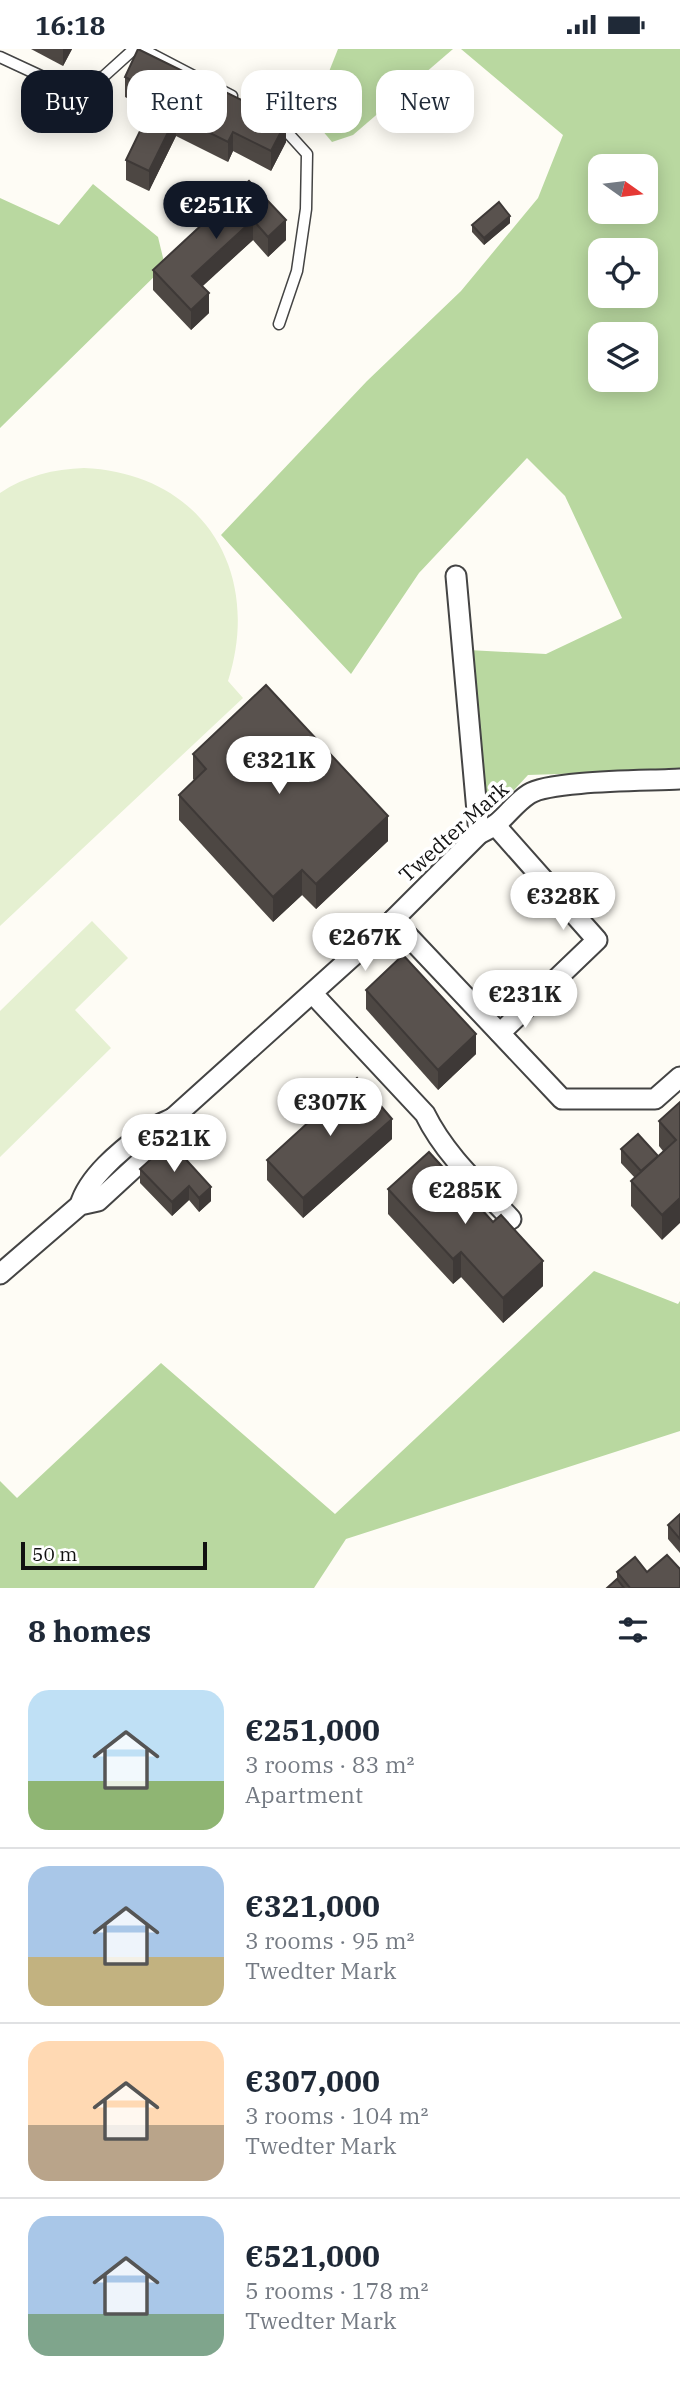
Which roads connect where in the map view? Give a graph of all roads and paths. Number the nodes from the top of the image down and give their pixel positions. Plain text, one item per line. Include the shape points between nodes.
1 (134, 49) edge
2 (142, 49) edge
3 (0, 57) edge
4 (237, 99) edge
5 (288, 133) edge
6 (279, 324) dead end
7 (456, 576) dead end
8 (680, 779) edge
9 (487, 830) junction
10 (393, 920) junction
11 (313, 994) junction
12 (500, 1033) junction
13 (680, 1077) edge
14 (511, 1219) dead end
15 (0, 1274) edge

1 - 3 lane via 103,77 56,83
2 - 4 lane
5 - 6 lane via 307,154 306,209 297,271
7 - 9 street
8 - 9 street, Twedter Mark via 567,785 531,793
9 - 10 street, Twedter Mark
9 - 12 street via 597,940
10 - 11 street, Twedter Mark
10 - 12 street
11 - 14 street via 425,1114 450,1154
11 - 15 street, Twedter Mark via 173,1118 160,1144 98,1201 79,1205
12 - 13 street via 562,1100 655,1099

